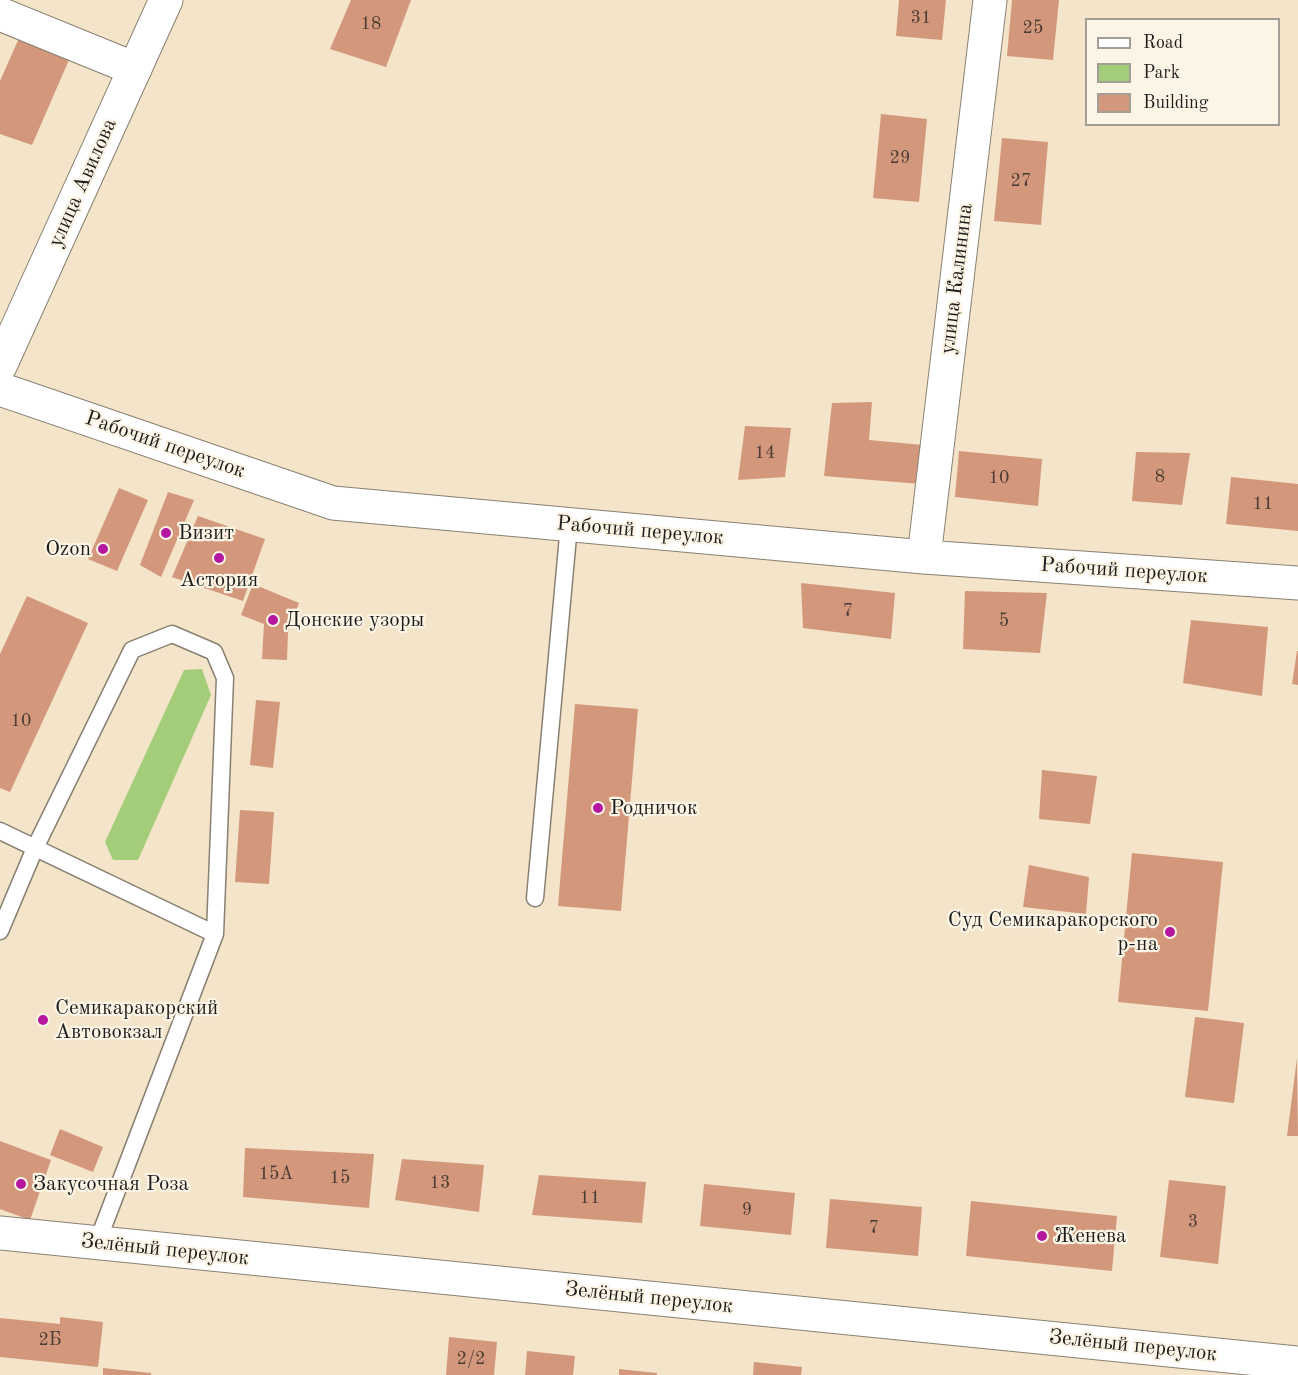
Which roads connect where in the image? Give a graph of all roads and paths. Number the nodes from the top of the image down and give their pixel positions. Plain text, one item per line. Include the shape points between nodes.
1 (166, 0) edge
2 (990, 0) edge
3 (0, 14) edge
4 (135, 69) junction
5 (0, 366) edge
6 (0, 388) edge
7 (569, 525) junction
8 (924, 557) junction
9 (1298, 584) edge
10 (0, 831) edge
11 (35, 848) junction
12 (535, 898) dead end
13 (0, 931) edge
14 (215, 934) junction
15 (0, 1233) edge
16 (97, 1243) junction
17 (1298, 1363) edge

1 - 4 street, улица Авилова
2 - 8 street, улица Калинина
3 - 4 street
4 - 5 street, улица Авилова
6 - 7 street, Рабочий переулок via 333,503
7 - 8 street, Рабочий переулок
7 - 12 lane
8 - 9 street, Рабочий переулок
10 - 11 lane
11 - 13 lane
11 - 14 lane
11 - 14 lane via 132,650 172,634 214,652 225,678
14 - 16 lane
15 - 16 street, Зелёный переулок
16 - 17 street, Зелёный переулок

